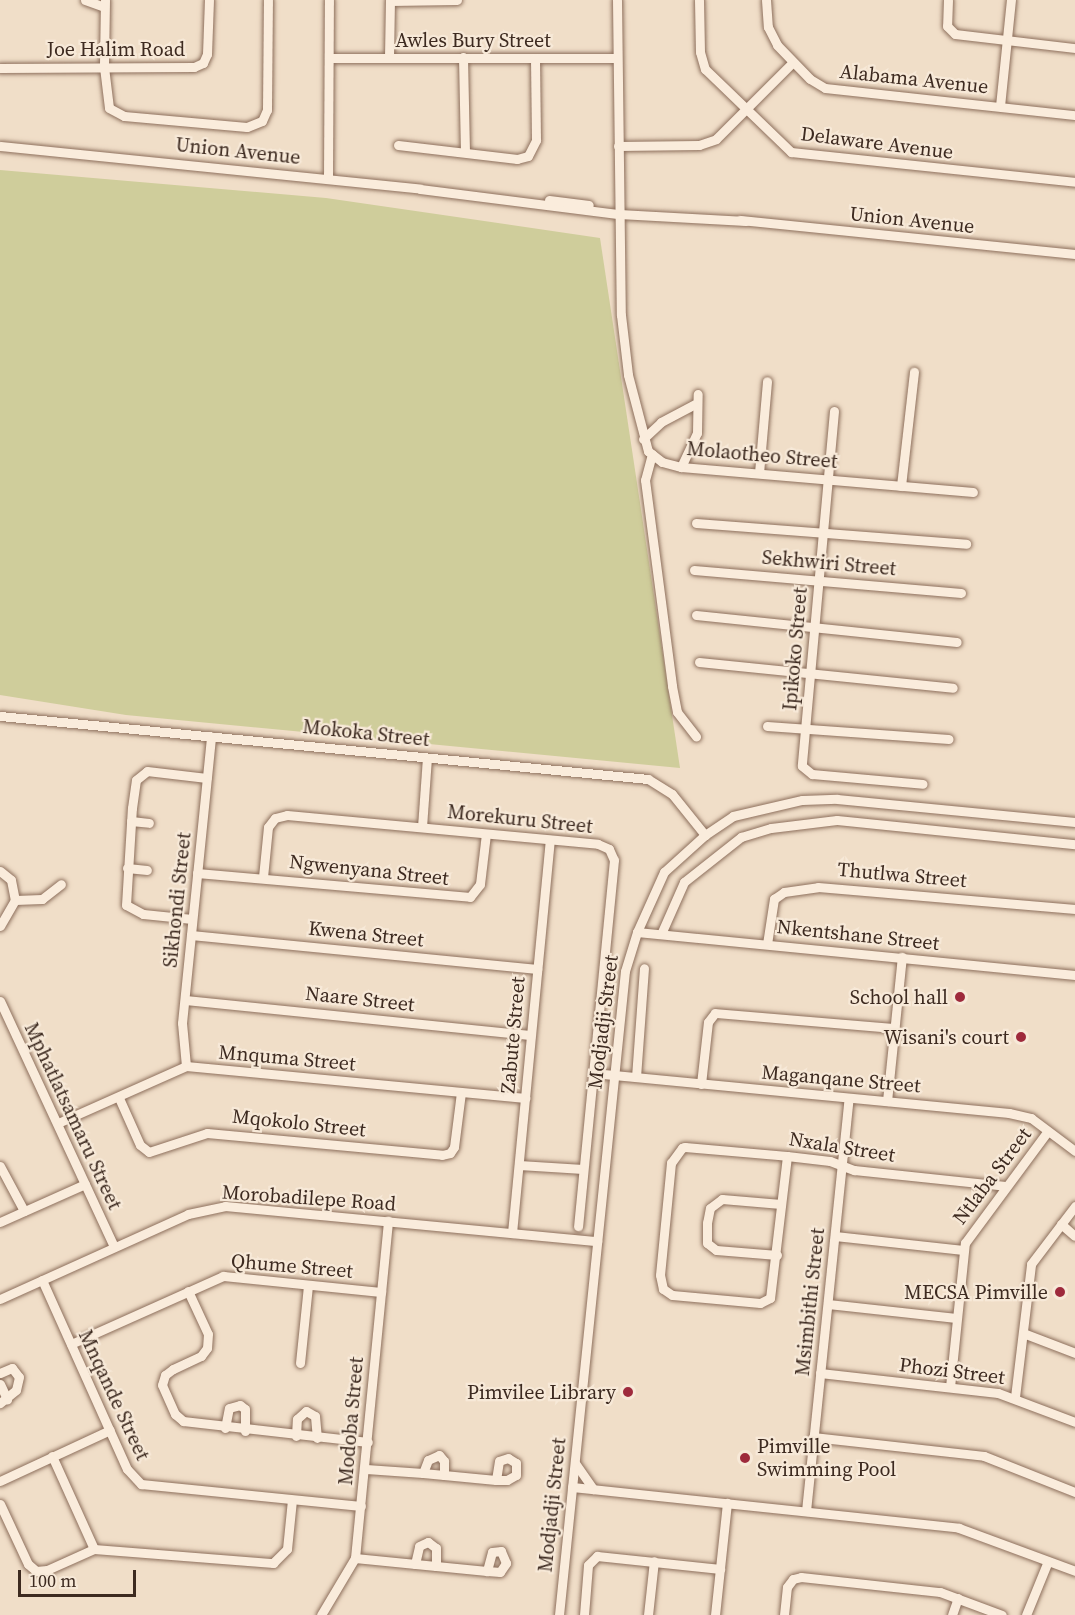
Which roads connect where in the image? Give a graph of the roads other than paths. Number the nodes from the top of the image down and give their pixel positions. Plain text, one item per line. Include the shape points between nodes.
1 (85, 0) edge
2 (209, 0) edge
3 (268, 0) edge
4 (329, 0) edge
5 (457, 0) edge
6 (617, 0) edge
7 (699, 0) edge
8 (766, 0) edge
9 (948, 0) edge
10 (1011, 0) edge
11 (390, 1) edge
12 (104, 4) edge
13 (1006, 42) junction
14 (1075, 48) edge
15 (389, 57) junction
16 (464, 57) junction
17 (329, 58) junction
18 (535, 58) junction
19 (617, 58) junction
20 (792, 63) junction
21 (0, 68) edge
22 (104, 68) junction
23 (1000, 106) junction
24 (747, 112) junction
25 (1075, 115) edge
26 (398, 145) dead end
27 (0, 146) edge
28 (618, 146) junction
29 (465, 151) junction
30 (328, 180) junction
31 (1075, 182) edge
32 (619, 211) junction
33 (1075, 255) edge
34 (914, 372) dead end
35 (767, 381) dead end
36 (834, 411) dead end
37 (643, 439) junction
38 (652, 454) junction
39 (681, 468) junction
40 (759, 473) junction
41 (828, 479) junction
42 (901, 486) junction
43 (973, 492) dead end
44 (696, 523) dead end
45 (823, 532) junction
46 (966, 544) dead end
47 (694, 570) dead end
48 (819, 580) junction
49 (961, 593) dead end
50 (696, 615) dead end
51 (814, 627) junction
52 (957, 642) dead end
53 (699, 662) dead end
54 (810, 673) junction
55 (953, 688) dead end
56 (0, 716) edge
57 (767, 726) dead end
58 (806, 726) junction
59 (211, 736) junction
60 (696, 736) dead end
61 (949, 739) dead end
62 (427, 758) junction
63 (207, 778) junction
64 (923, 784) dead end
65 (131, 821) junction
66 (1075, 822) edge
67 (149, 823) dead end
68 (422, 827) junction
69 (486, 834) junction
70 (705, 834) junction
71 (550, 840) junction
72 (1075, 844) edge
73 (127, 868) junction
74 (147, 870) dead end
75 (0, 871) edge
76 (197, 873) junction
77 (263, 877) junction
78 (61, 884) dead end
79 (15, 900) junction
80 (1075, 909) edge
81 (192, 919) junction
82 (0, 926) edge
83 (637, 932) junction
84 (661, 934) junction
85 (191, 935) junction
86 (767, 944) junction
87 (902, 957) junction
88 (644, 968) dead end
89 (537, 969) junction
90 (1075, 975) edge
91 (185, 1000) junction
92 (0, 1001) edge
93 (894, 1028) junction
94 (530, 1035) junction
95 (186, 1066) junction
96 (593, 1073) junction
97 (614, 1076) junction
98 (636, 1077) junction
99 (701, 1084) junction
100 (461, 1092) junction
101 (119, 1098) junction
102 (525, 1098) junction
103 (849, 1098) junction
104 (887, 1101) junction
105 (58, 1123) junction
106 (1048, 1131) junction
107 (1075, 1151) edge
108 (787, 1156) junction
109 (843, 1163) junction
110 (0, 1166) edge
111 (519, 1166) junction
112 (583, 1169) junction
113 (85, 1184) junction
114 (1005, 1186) junction
115 (781, 1204) junction
116 (1075, 1206) edge
117 (24, 1211) junction
118 (388, 1221) junction
119 (0, 1222) edge
120 (1061, 1224) junction
121 (578, 1226) dead end
122 (512, 1233) junction
123 (835, 1236) junction
124 (1075, 1236) edge
125 (597, 1241) junction
126 (114, 1247) junction
127 (963, 1250) junction
128 (777, 1255) junction
129 (42, 1280) junction
130 (308, 1286) junction
131 (188, 1291) junction
132 (381, 1292) junction
133 (0, 1299) edge
134 (828, 1304) junction
135 (956, 1318) junction
136 (1023, 1333) junction
137 (71, 1344) junction
138 (1075, 1353) edge
139 (300, 1363) dead end
140 (0, 1373) edge
141 (820, 1373) junction
142 (0, 1384) edge
143 (950, 1387) junction
144 (1015, 1397) junction
145 (4, 1401) edge
146 (1075, 1422) edge
147 (225, 1428) junction
148 (110, 1430) junction
149 (245, 1431) junction
150 (296, 1436) junction
151 (813, 1437) junction
152 (317, 1438) junction
153 (368, 1442) junction
154 (52, 1456) junction
155 (574, 1461) junction
156 (366, 1469) junction
157 (423, 1473) junction
158 (444, 1475) junction
159 (496, 1480) dead end
160 (0, 1481) edge
161 (572, 1487) junction
162 (593, 1489) junction
163 (1075, 1492) edge
164 (292, 1500) junction
165 (727, 1503) junction
166 (0, 1504) edge
167 (361, 1506) junction
168 (806, 1511) junction
169 (94, 1549) junction
170 (355, 1558) junction
171 (654, 1561) junction
172 (1048, 1561) junction
173 (415, 1564) junction
174 (436, 1566) junction
175 (720, 1569) junction
176 (487, 1571) dead end
177 (1075, 1571) edge
178 (958, 1598) junction
179 (321, 1615) edge
180 (559, 1615) edge
181 (584, 1615) edge
182 (648, 1615) edge
183 (715, 1615) edge
184 (784, 1615) edge
185 (952, 1615) edge
186 (1002, 1615) edge
187 (1026, 1615) edge

1 - 12 street
2 - 22 street, Joe Halim Road via 207,54 199,66
3 - 22 street via 267,110 255,126 117,114 107,104
4 - 17 street
5 - 11 street
6 - 19 street
7 - 24 street, Delaware Avenue via 702,64
8 - 20 street, Alabama Avenue via 770,32
9 - 13 street via 946,21 951,32
10 - 13 street
11 - 15 street
12 - 22 street
13 - 14 street
13 - 23 street
15 - 16 street, Awles Bury Street
15 - 17 street, Awles Bury Street
16 - 18 street, Awles Bury Street
16 - 29 street
17 - 30 street
18 - 19 street, Awles Bury Street
18 - 29 street via 533,152 517,159
19 - 28 street
20 - 23 street, Alabama Avenue via 818,84 835,91
20 - 24 street
21 - 22 street, Joe Halim Road
23 - 25 street, Alabama Avenue
24 - 28 street via 723,134 699,145
24 - 31 street, Delaware Avenue via 786,148 802,155
26 - 29 street
27 - 30 street, Union Avenue
28 - 32 street
30 - 32 street, Union Avenue
32 - 33 street, Union Avenue
32 - 37 street via 623,346
34 - 42 street
35 - 40 street
36 - 41 street, Ipikoko Street
37 - 38 street
37 - 39 street via 697,399 697,433
38 - 39 street, Molaotheo Street
38 - 60 street via 645,480 672,686 677,712
39 - 40 street, Molaotheo Street
40 - 41 street, Molaotheo Street
41 - 42 street, Molaotheo Street
41 - 45 street, Ipikoko Street
42 - 43 street, Molaotheo Street
44 - 45 street
45 - 46 street
45 - 48 street, Ipikoko Street
47 - 48 street, Sekhwiri Street
48 - 49 street, Sekhwiri Street
48 - 51 street, Ipikoko Street
50 - 51 street
51 - 52 street
51 - 54 street, Ipikoko Street
53 - 54 street
54 - 55 street
54 - 58 street, Ipikoko Street
56 - 59 street, Mokoka Street
57 - 58 street
58 - 61 street
58 - 64 street, Ipikoko Street via 802,762 808,773
59 - 62 street, Mokoka Street
59 - 63 street, Sikhondi Street
62 - 68 street
62 - 70 street, Mokoka Street via 648,779 672,794
63 - 65 street via 147,771 140,774
63 - 76 street, Sikhondi Street
65 - 67 street
65 - 73 street
66 - 70 street, Modjadji Street via 828,798 751,810
68 - 69 street, Morekuru Street
68 - 77 street, Morekuru Street via 281,815 268,827
69 - 71 street, Morekuru Street
69 - 77 street, Ngwenyana Street via 480,884 470,897
70 - 83 street, Modjadji Street via 664,872
71 - 89 street, Zabute Street
71 - 96 street, Morekuru Street via 601,844 613,856
72 - 84 street via 841,820 771,828 741,837 684,882
73 - 74 street
73 - 81 street via 124,899 128,908 143,914
75 - 79 street via 11,880
76 - 77 street, Ngwenyana Street
76 - 81 street, Sikhondi Street
78 - 79 street via 42,899
79 - 82 street
80 - 86 street, Thutlwa Street via 818,887 784,892 774,899
81 - 85 street, Sikhondi Street
83 - 84 street, Nkentshane Street
83 - 97 street, Modjadji Street via 625,971
84 - 86 street, Nkentshane Street
85 - 89 street, Kwena Street
85 - 91 street, Sikhondi Street
86 - 87 street, Nkentshane Street
87 - 90 street, Nkentshane Street
87 - 93 street
88 - 98 street
89 - 94 street, Zabute Street
91 - 94 street, Naare Street
91 - 95 street, Sikhondi Street via 182,1023
92 - 105 street, Mphatlatsamaru Street
93 - 99 street via 715,1012 708,1023
93 - 104 street
94 - 102 street, Zabute Street
95 - 100 street, Mnquma Street
95 - 101 street
96 - 97 street, Maganqane Street
96 - 112 street, Morekuru Street
97 - 98 street, Maganqane Street
97 - 125 street, Modjadji Street
98 - 99 street, Maganqane Street
99 - 103 street, Maganqane Street
100 - 101 street, Mqokolo Street via 454,1147 450,1154 442,1155 207,1132 148,1152 140,1145
100 - 102 street, Mnquma Street
101 - 105 street
102 - 111 street, Zabute Street
103 - 104 street, Maganqane Street
103 - 109 street, Msimbithi Street
104 - 106 street, Maganqane Street via 1009,1113 1031,1118
105 - 113 street, Mphatlatsamaru Street
106 - 107 street, Maganqane Street
106 - 114 street, Ntlaba Street
108 - 109 street, Nxala Street
108 - 115 street
108 - 128 street, Nxala Street via 685,1147 675,1152 660,1275 663,1289 672,1295 764,1303 774,1292
109 - 114 street, Nxala Street via 854,1170
109 - 123 street, Msimbithi Street
110 - 117 street
111 - 112 street
111 - 122 street, Zabute Street
112 - 121 street, Morekuru Street
113 - 117 street
113 - 126 street, Mphatlatsamaru Street
114 - 127 street, Ntlaba Street via 969,1234
115 - 128 street
115 - 128 street via 722,1199 710,1208 707,1223 707,1243 716,1250
116 - 120 street
117 - 119 street
118 - 122 street, Morobadilepe Road
118 - 126 street, Morobadilepe Road via 225,1206 188,1214
118 - 132 street, Modoba Street
120 - 124 street
120 - 136 street via 1031,1264
122 - 125 street, Morobadilepe Road
123 - 127 street
123 - 134 street, Msimbithi Street
125 - 155 street, Modjadji Street
126 - 129 street, Morobadilepe Road
127 - 135 street, Ntlaba Street
129 - 133 street, Morobadilepe Road
129 - 137 street, Mnqande Street
130 - 131 street, Qhume Street via 223,1276
130 - 132 street, Qhume Street
130 - 139 street
131 - 137 street, Qhume Street
131 - 147 street via 208,1334 207,1348 201,1356 165,1375 165,1394 183,1421
132 - 153 street, Modoba Street
134 - 135 street
134 - 141 street, Msimbithi Street
135 - 143 street, Ntlaba Street
136 - 138 street
136 - 144 street
137 - 148 street, Mnqande Street
140 - 145 street via 12,1368 19,1377 16,1390
141 - 143 street, Phozi Street
141 - 151 street, Msimbithi Street
142 - 145 street
143 - 144 street, Phozi Street
144 - 146 street, Phozi Street
147 - 149 street
147 - 149 street via 229,1408 240,1405 245,1409
148 - 154 street
148 - 164 street, Mnqande Street via 127,1469 141,1484
149 - 150 street
150 - 152 street
150 - 152 street via 297,1419 306,1411 315,1416
151 - 163 street via 984,1456
151 - 168 street, Msimbithi Street
152 - 153 street
153 - 156 street, Modoba Street
154 - 160 street
154 - 169 street
155 - 161 street, Modjadji Street
155 - 162 street
156 - 157 street
156 - 167 street, Modoba Street
157 - 158 street
157 - 158 street via 428,1460 435,1455 444,1461
158 - 159 street
161 - 162 street
161 - 180 street, Modjadji Street
162 - 165 street
164 - 167 street, Mnqande Street
164 - 169 street via 287,1549 273,1563
165 - 168 street
165 - 175 street
166 - 169 street via 28,1564 36,1570 47,1570
167 - 170 street, Modoba Street
168 - 172 street via 959,1528
170 - 173 street
170 - 179 street, Modoba Street
171 - 175 street
171 - 181 street via 595,1557 588,1565
171 - 182 street
172 - 177 street
172 - 187 street
173 - 174 street
173 - 174 street via 419,1546 428,1542 436,1548
174 - 176 street
175 - 183 street
178 - 184 street via 940,1592 801,1577 793,1579 787,1587
178 - 185 street
178 - 186 street

